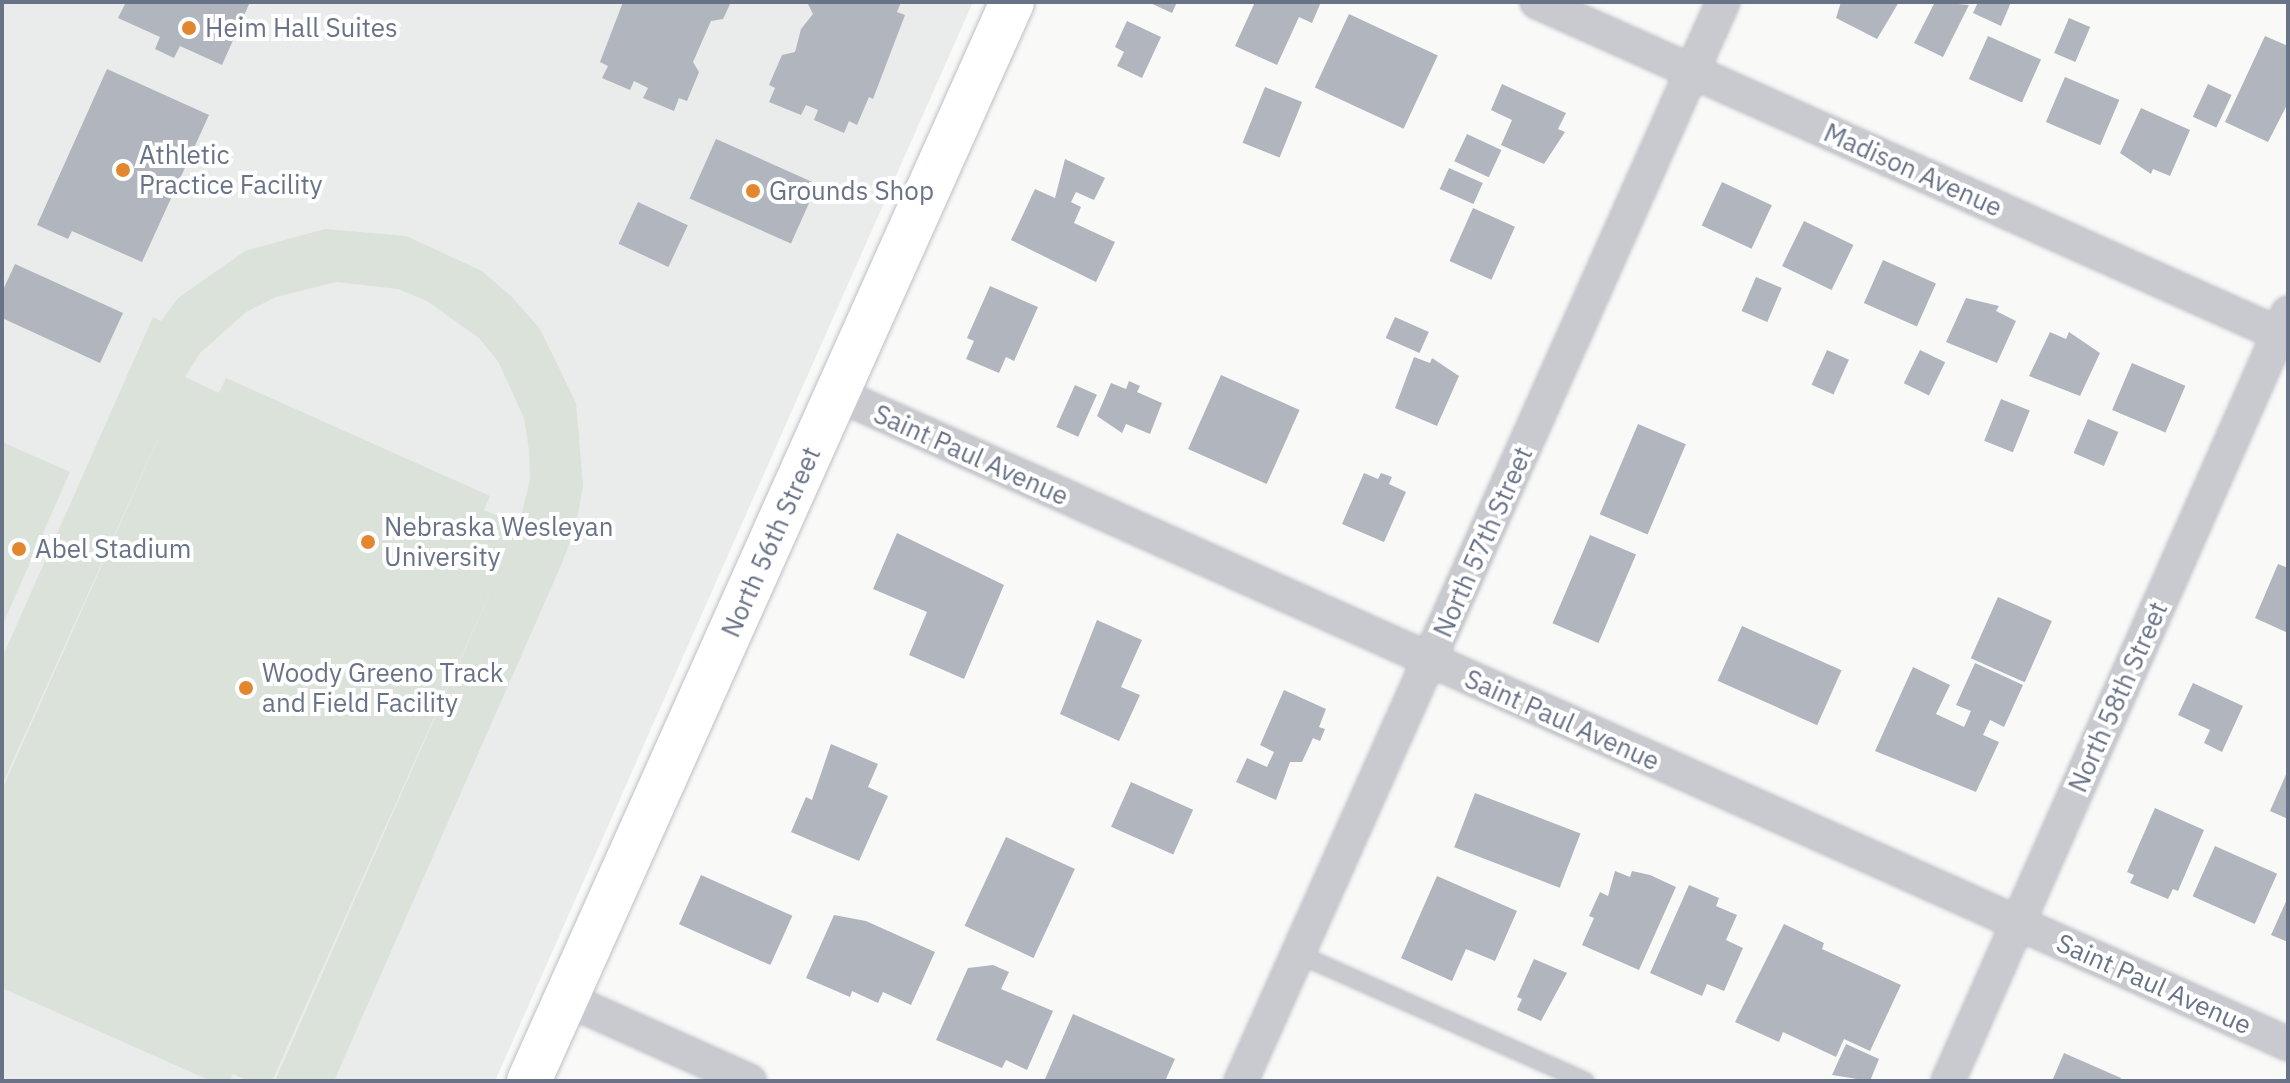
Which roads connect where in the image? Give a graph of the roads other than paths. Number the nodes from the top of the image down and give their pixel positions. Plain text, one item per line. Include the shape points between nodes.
1 (1012, 2) edge
2 (1537, 2) edge
3 (1723, 2) edge
4 (1691, 71) junction
5 (2285, 328) edge
6 (837, 394) junction
7 (1430, 661) junction
8 (2018, 923) junction
9 (1298, 954) junction
10 (566, 999) junction
11 (2288, 1044) edge
12 (529, 1081) edge
13 (749, 1081) edge
14 (1241, 1081) edge
15 (1585, 1081) edge
16 (1948, 1081) edge

1 - 6 main road, North 56th Street
2 - 4 street, Madison Avenue
3 - 4 street, North 57th Street
4 - 5 street, Madison Avenue
4 - 7 street, North 57th Street
5 - 8 street, North 58th Street
6 - 7 street, Saint Paul Avenue
6 - 10 main road, North 56th Street
7 - 8 street, Saint Paul Avenue
7 - 9 street, North 57th Street
8 - 11 street, Saint Paul Avenue
8 - 16 street, North 58th Street
9 - 14 street, North 57th Street
9 - 15 lane
10 - 12 main road, North 56th Street
10 - 13 street

